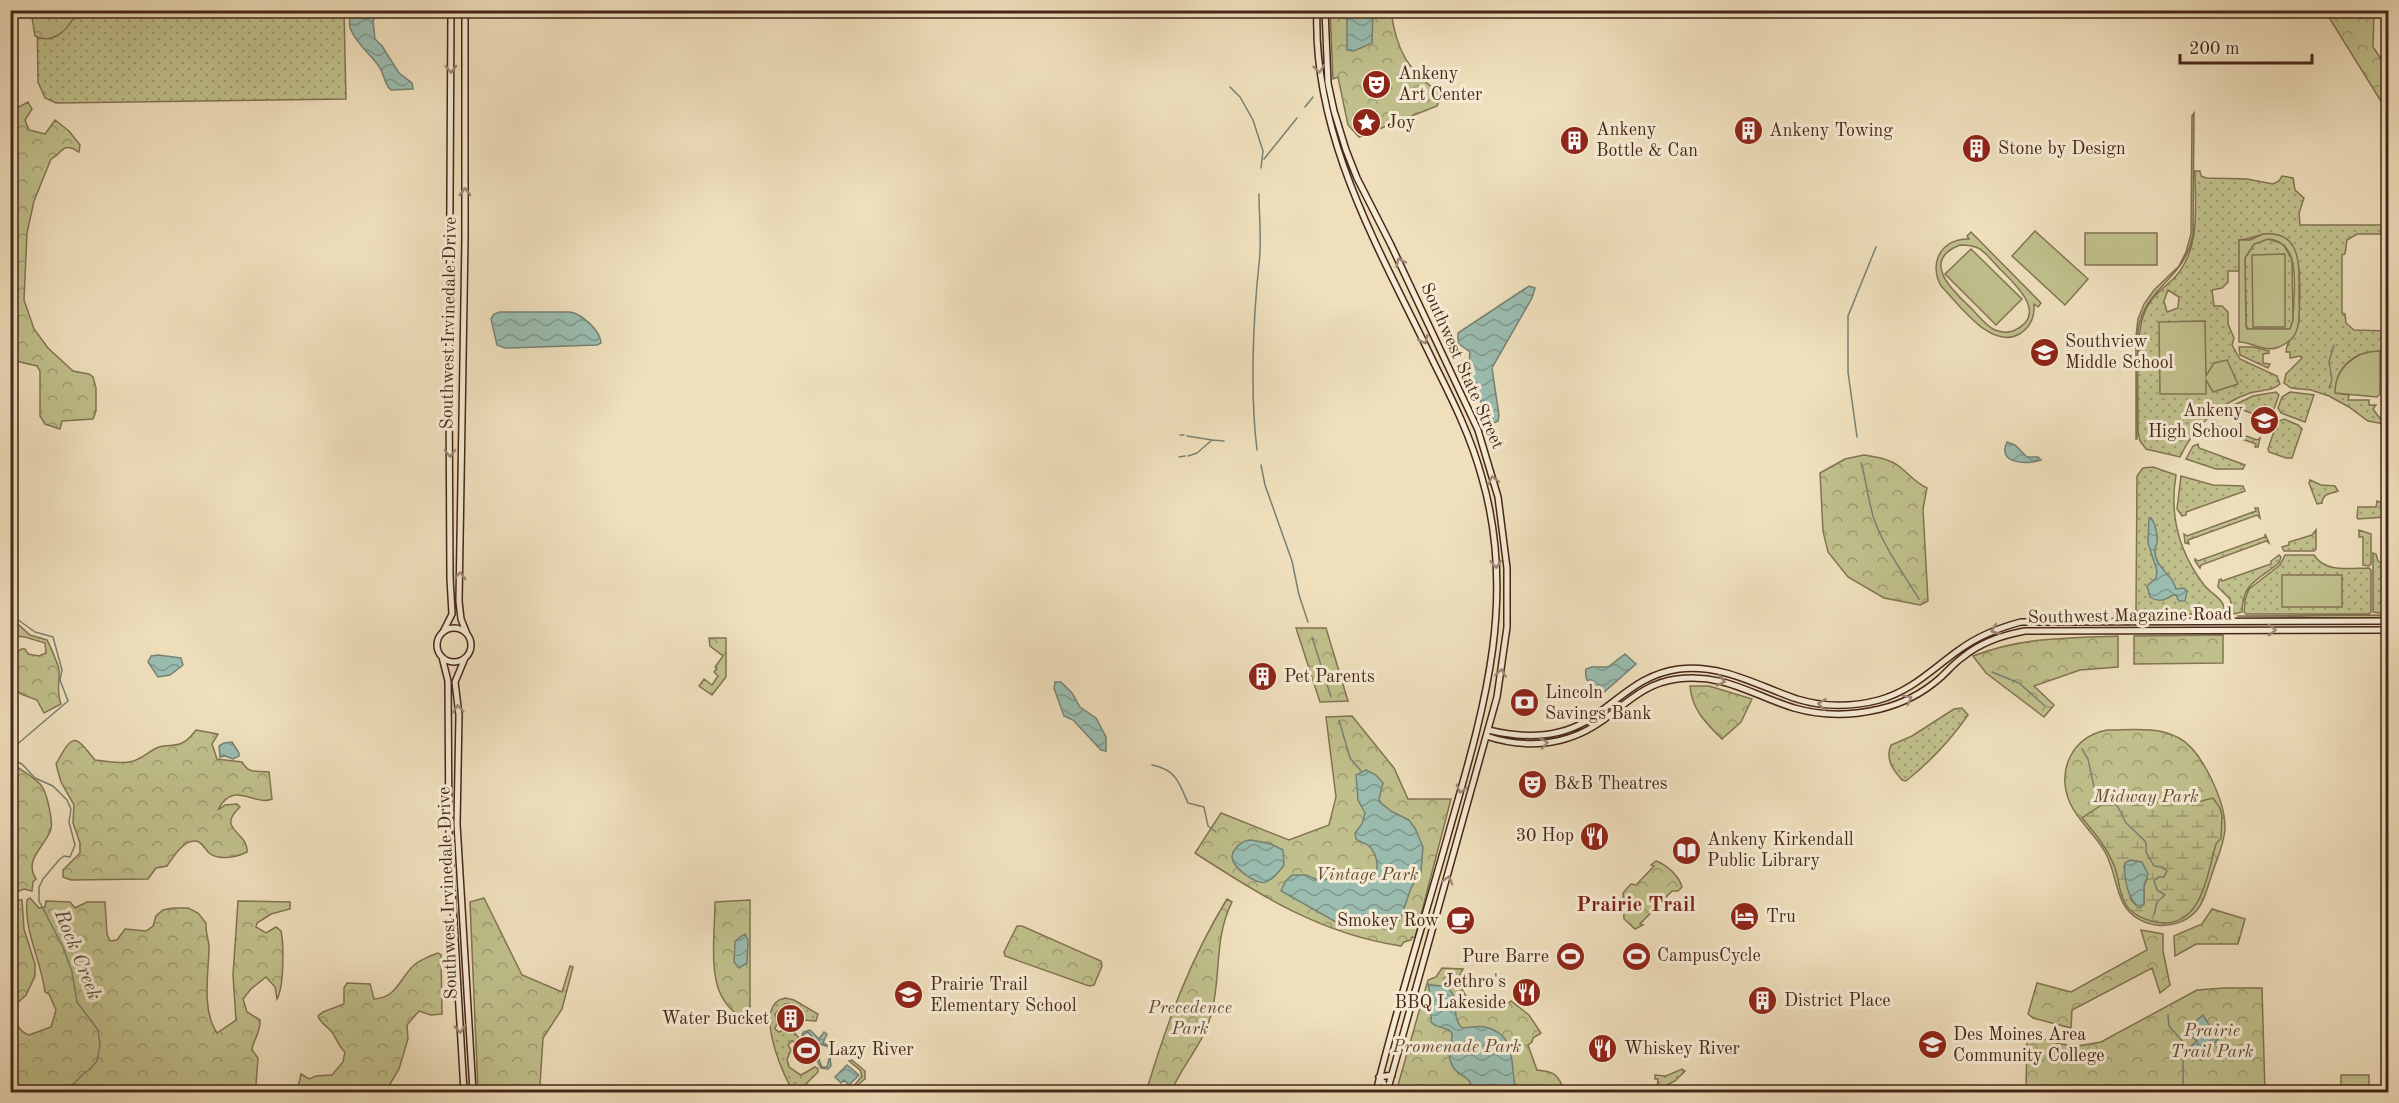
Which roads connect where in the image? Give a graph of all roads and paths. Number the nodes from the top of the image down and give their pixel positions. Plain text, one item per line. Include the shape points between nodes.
1 (452, 10) edge
2 (465, 10) edge
3 (1317, 10) edge
4 (1325, 10) edge
5 (2388, 621) edge
6 (2388, 630) edge
7 (443, 632) junction
8 (467, 634) junction
9 (442, 657) junction
10 (465, 658) junction
11 (1487, 733) junction
12 (1392, 1074) junction
13 (1379, 1077) junction
14 (464, 1092) edge
15 (473, 1092) edge
16 (1376, 1092) edge
17 (1382, 1092) edge
18 (1387, 1092) edge

1 -> 7 main road, Southwest Irvinedale Drive via 448,383 452,614
8 -> 2 main road, Southwest Irvinedale Drive via 459,601
3 -> 13 main road, Southwest State Street via 1319,74 1338,153 1464,425 1482,477 1495,544 1497,613 1488,683
11 -> 4 main road, Southwest State Street via 1499,687 1507,627 1507,568 1498,497 1470,410 1346,150 1328,83
5 -> 11 main road, Southwest Magazine Road via 2021,622 1981,636 1902,692 1867,703 1812,703 1737,675 1686,669 1647,678 1590,719 1560,732 1525,737
11 -> 6 main road, Southwest Magazine Road via 1529,745 1564,739 1596,725 1644,690 1688,678 1716,679 1816,712 1851,714 1879,710 1922,692 1977,647 2025,631
7 - 8 main road via 455,628
7 - 9 main road, Southwest Irvinedale Drive via 437,644
8 - 10 main road, Southwest Irvinedale Drive via 471,648
9 - 10 main road via 456,662
9 -> 14 main road, Southwest Irvinedale Drive via 448,681 449,837
15 -> 10 main road, Southwest Irvinedale Drive via 457,824 459,715 455,682
12 -> 11 main road, Southwest State Street
12 - 13 main road
12 - 18 main road, Southwest State Street
13 - 16 main road, Southwest State Street
13 - 17 main road

